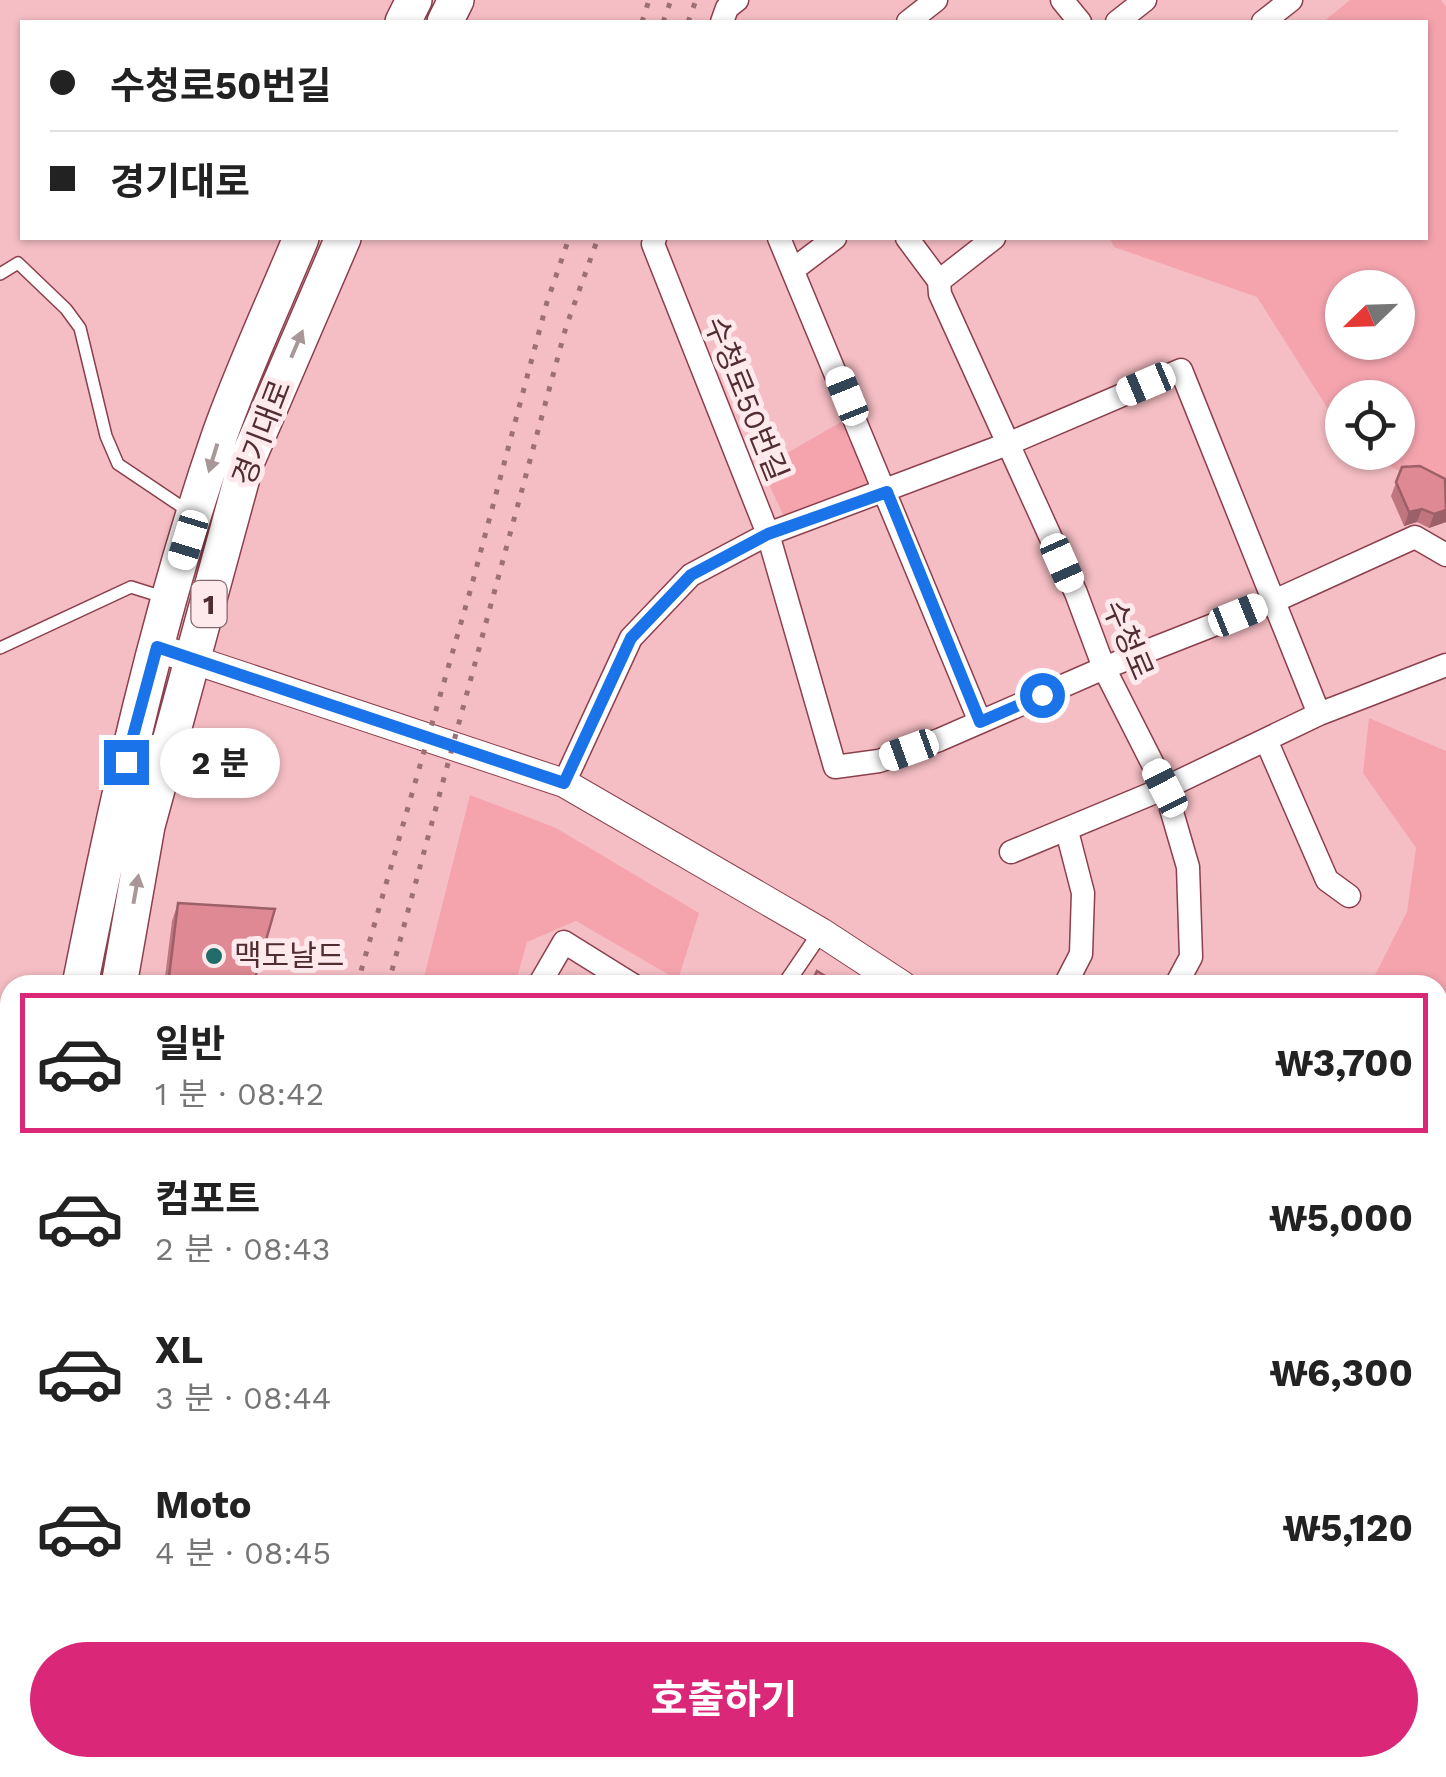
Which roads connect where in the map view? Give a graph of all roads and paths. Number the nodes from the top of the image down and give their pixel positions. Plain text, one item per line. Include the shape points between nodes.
1 (737, 0) edge
2 (936, 0) edge
3 (1062, 0) edge
4 (1145, 0) edge
5 (1291, 0) edge
6 (723, 20) edge
7 (911, 20) edge
8 (1078, 20) edge
9 (1120, 20) edge
10 (1266, 20) edge
11 (300, 240) edge
12 (342, 240) edge
13 (654, 240) edge
14 (780, 240) edge
15 (832, 240) edge
16 (908, 240) edge
17 (991, 240) edge
18 (794, 268) junction
19 (0, 274) edge
20 (939, 281) junction
21 (1010, 443) junction
22 (887, 492) junction
23 (196, 516) junction
24 (768, 534) junction
25 (1446, 555) edge
26 (170, 599) junction
27 (1272, 602) junction
28 (157, 647) junction
29 (0, 648) edge
30 (194, 660) junction
31 (1446, 665) edge
32 (1104, 668) junction
33 (1318, 714) junction
34 (980, 722) junction
35 (1266, 740) junction
36 (564, 783) junction
37 (1165, 788) junction
38 (1067, 831) junction
39 (1011, 852) dead end
40 (1349, 896) dead end
41 (821, 932) junction
42 (82, 975) edge
43 (121, 975) edge
44 (545, 975) edge
45 (617, 975) edge
46 (791, 975) edge
47 (887, 975) edge
48 (1071, 975) edge
49 (1182, 975) edge

1 - 6 street
2 - 7 street
3 - 8 street
4 - 9 street
5 - 10 street
11 -> 23 main road, 경기대로 / 1 via 221,433
30 -> 12 main road, 경기대로 / 1 via 246,463
13 - 24 street, 수청로50번길
14 - 18 street
15 - 18 street
16 - 20 street, 수청로
17 - 20 street
18 - 22 street
19 - 23 lane via 18,263 66,309 80,328 118,464
20 - 21 street, 수청로
21 - 22 street
21 - 27 street via 1180,370
21 - 32 street, 수청로
22 - 24 street
22 - 34 street
23 - 26 main road, 경기대로 / 1
24 - 34 street, 수청로50번길 via 835,767 878,761
24 - 36 street via 691,575 631,638
25 - 27 street, 수청로50번길 via 1416,537
26 - 28 main road, 경기대로 / 1
26 - 29 lane via 131,588
27 - 32 street, 수청로50번길
27 - 33 street
28 - 30 street
28 - 42 main road, 경기대로 / 1 via 117,797
30 - 36 street
43 -> 30 main road, 경기대로 / 1 via 147,826
31 - 33 street
32 - 34 street, 수청로50번길
32 - 37 street, 수청로
33 - 35 street
35 - 37 street
35 - 40 street via 1327,880
36 - 41 street
37 - 38 street
37 - 49 street, 수청로 via 1188,867 1192,957
38 - 39 street
38 - 48 street via 1083,893 1081,954
41 - 46 street
41 - 47 street
44 - 45 street via 564,942

